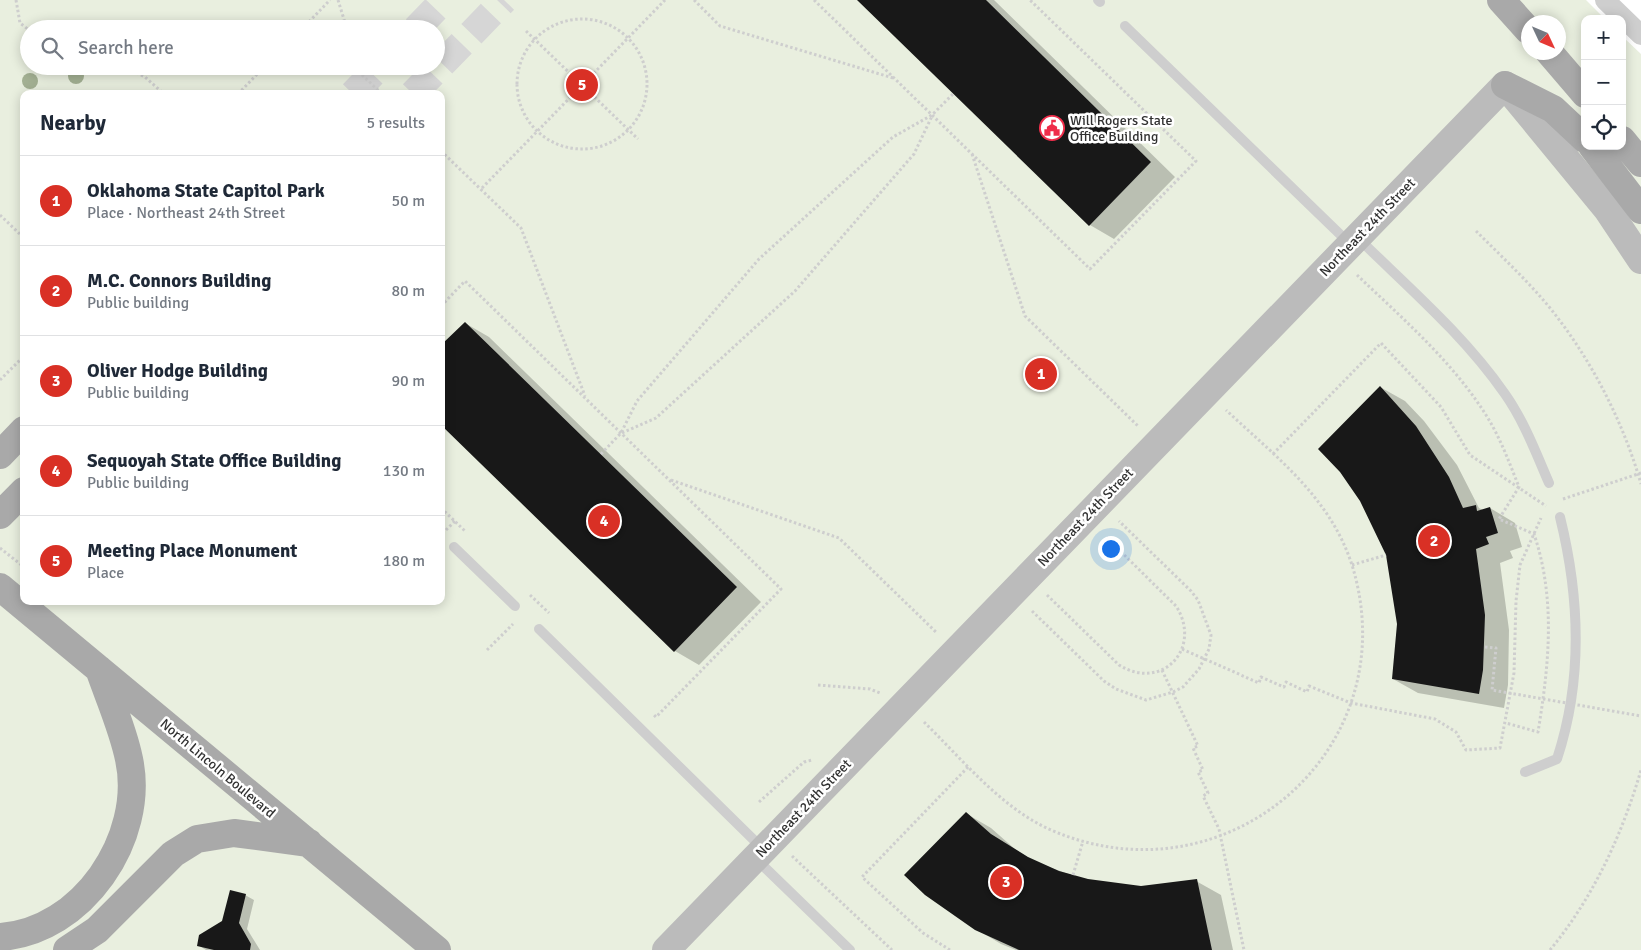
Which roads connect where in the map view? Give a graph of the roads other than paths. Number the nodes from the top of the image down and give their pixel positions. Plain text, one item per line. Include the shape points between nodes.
1 (1502, 0) edge
2 (1605, 0) edge
3 (1521, 22) edge
4 (1125, 26) dead end
5 (1641, 35) edge
6 (1556, 60) edge
7 (1505, 85) junction
8 (1581, 89) edge
9 (1581, 135) edge
10 (1626, 145) edge
11 (1595, 150) edge
12 (1641, 163) edge
13 (1641, 210) edge
14 (1349, 246) junction
15 (1641, 260) edge
16 (20, 434) edge
17 (0, 454) edge
18 (1549, 483) dead end
19 (20, 495) edge
20 (0, 515) edge
21 (1560, 517) dead end
22 (454, 547) dead end
23 (0, 587) edge
24 (20, 604) edge
25 (22, 605) edge
26 (515, 606) dead end
27 (539, 630) dead end
28 (98, 669) junction
29 (1525, 772) dead end
30 (309, 843) junction
31 (764, 848) junction
32 (0, 937) edge
33 (66, 950) edge
34 (437, 950) edge
35 (666, 950) edge
36 (850, 950) edge

1 - 3 main road
2 - 5 street
4 - 14 lane
6 - 8 main road
7 - 9 main road via 1553,109
7 - 14 street, Northeast 24th Street
7 - 15 street via 1607,209
10 - 12 main road
11 - 13 main road
14 - 18 lane via 1447,325 1483,365 1506,395 1530,437
14 - 31 street, Northeast 24th Street
16 - 17 main road
19 - 20 main road
21 - 29 lane via 1575,596 1573,687 1567,728 1557,759
22 - 26 lane
23 - 24 main road, North Lincoln Boulevard
25 - 28 main road, North Lincoln Boulevard
27 - 31 lane
28 - 30 main road, North Lincoln Boulevard
28 - 32 main road via 130,760 130,799 120,842 98,881 68,910 27,931
30 - 33 main road via 234,833 197,839 173,854 97,930
30 - 34 main road, North Lincoln Boulevard
31 - 35 street, Northeast 24th Street
31 - 36 lane

